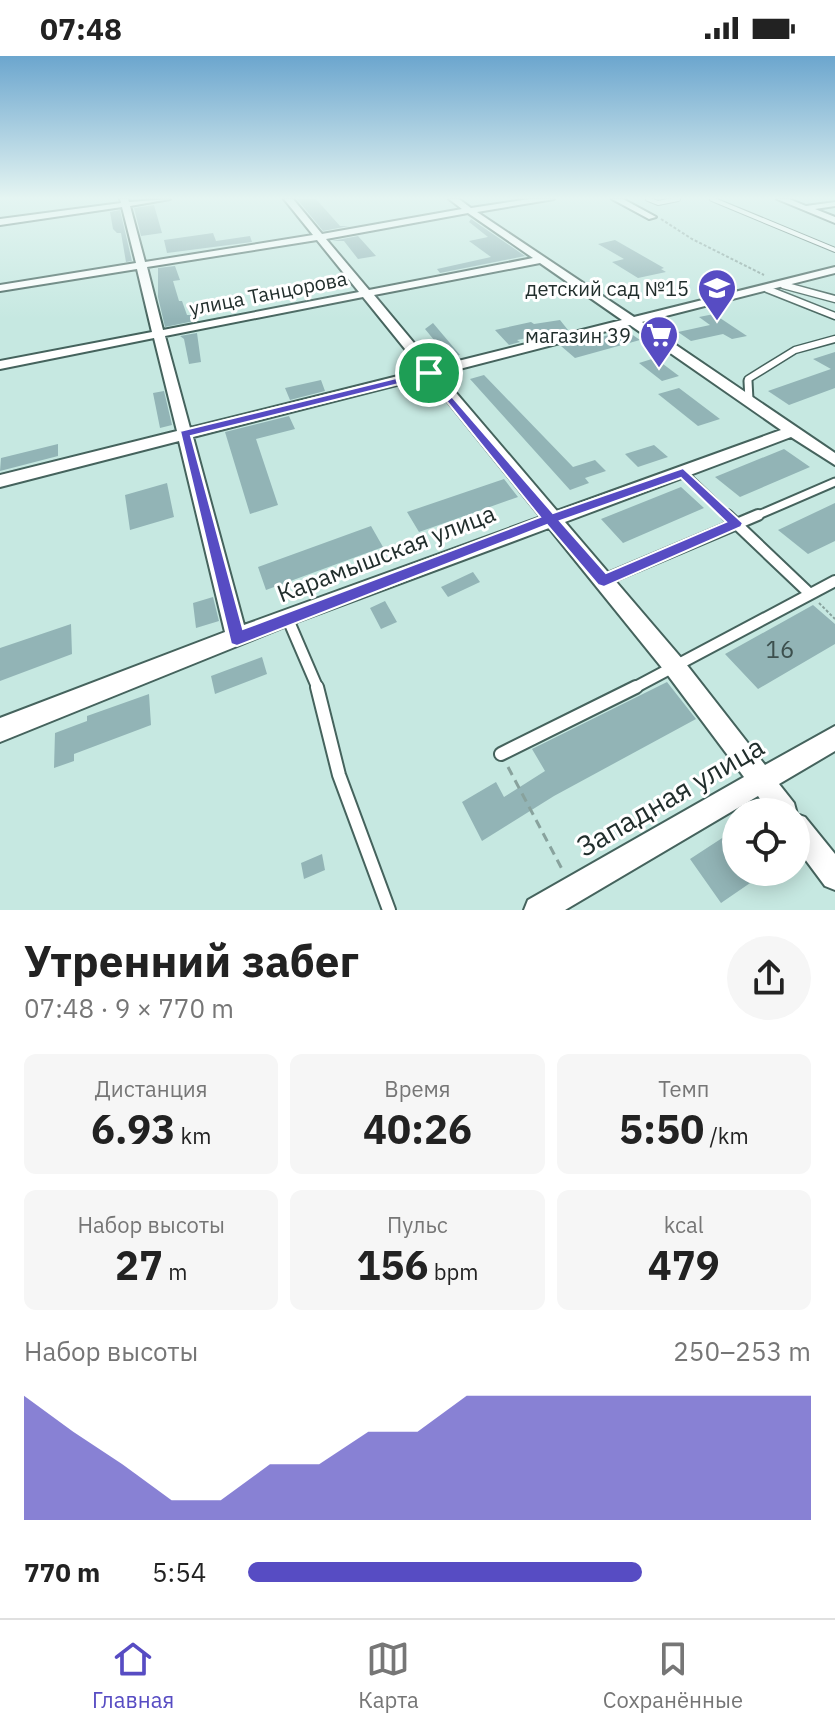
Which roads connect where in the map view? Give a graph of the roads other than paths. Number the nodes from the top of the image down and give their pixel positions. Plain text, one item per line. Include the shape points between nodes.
1 (134, 239) edge
2 (307, 239) edge
3 (321, 239) edge
4 (513, 239) edge
5 (808, 239) edge
6 (835, 250) edge
7 (543, 259) junction
8 (141, 264) junction
9 (835, 270) edge
10 (783, 285) junction
11 (0, 288) edge
12 (767, 289) junction
13 (366, 292) junction
14 (835, 299) edge
15 (835, 316) edge
16 (636, 322) junction
17 (156, 334) junction
18 (835, 339) edge
19 (0, 365) edge
20 (429, 373) junction
21 (749, 400) junction
22 (793, 431) junction
23 (185, 434) junction
24 (835, 460) edge
25 (683, 473) junction
26 (0, 481) edge
27 (835, 482) edge
28 (550, 519) junction
29 (736, 523) junction
30 (604, 581) junction
31 (835, 581) edge
32 (809, 593) junction
33 (287, 617) junction
34 (237, 638) junction
35 (675, 667) junction
36 (0, 730) edge
37 (835, 738) edge
38 (501, 754) road end
39 (760, 781) junction
40 (774, 798) edge
41 (810, 844) edge
42 (835, 876) edge
43 (389, 910) edge
44 (538, 910) edge

1 - 8 street
2 - 8 street
3 - 13 street
4 - 7 street
5 - 6 lane
7 - 13 street, улица Танцорова
7 - 16 street
8 - 11 street
8 - 17 street
9 - 10 street
10 - 12 street
10 - 14 lane
12 - 15 lane
12 - 16 street
13 - 17 street, улица Танцорова
13 - 20 street
16 - 20 street
16 - 21 street
17 - 19 street, улица Танцорова
17 - 23 street
18 - 21 lane via 795,350 748,379
20 - 23 street
20 - 28 street
21 - 22 street
22 - 24 street
22 - 25 street, Карамышская улица
23 - 26 street
23 - 34 street
25 - 28 street, Карамышская улица
25 - 29 lane
27 - 29 lane
28 - 30 street
28 - 33 street, Карамышская улица
29 - 30 lane
29 - 32 lane
30 - 35 street
31 - 32 lane
32 - 35 lane
33 - 34 street, Карамышская улица
33 - 43 lane via 316,682 339,775
34 - 36 street, Карамышская улица
35 - 38 lane
35 - 39 street
37 - 39 street, Западная улица
39 - 40 street
39 - 44 street, Западная улица
41 - 42 street

